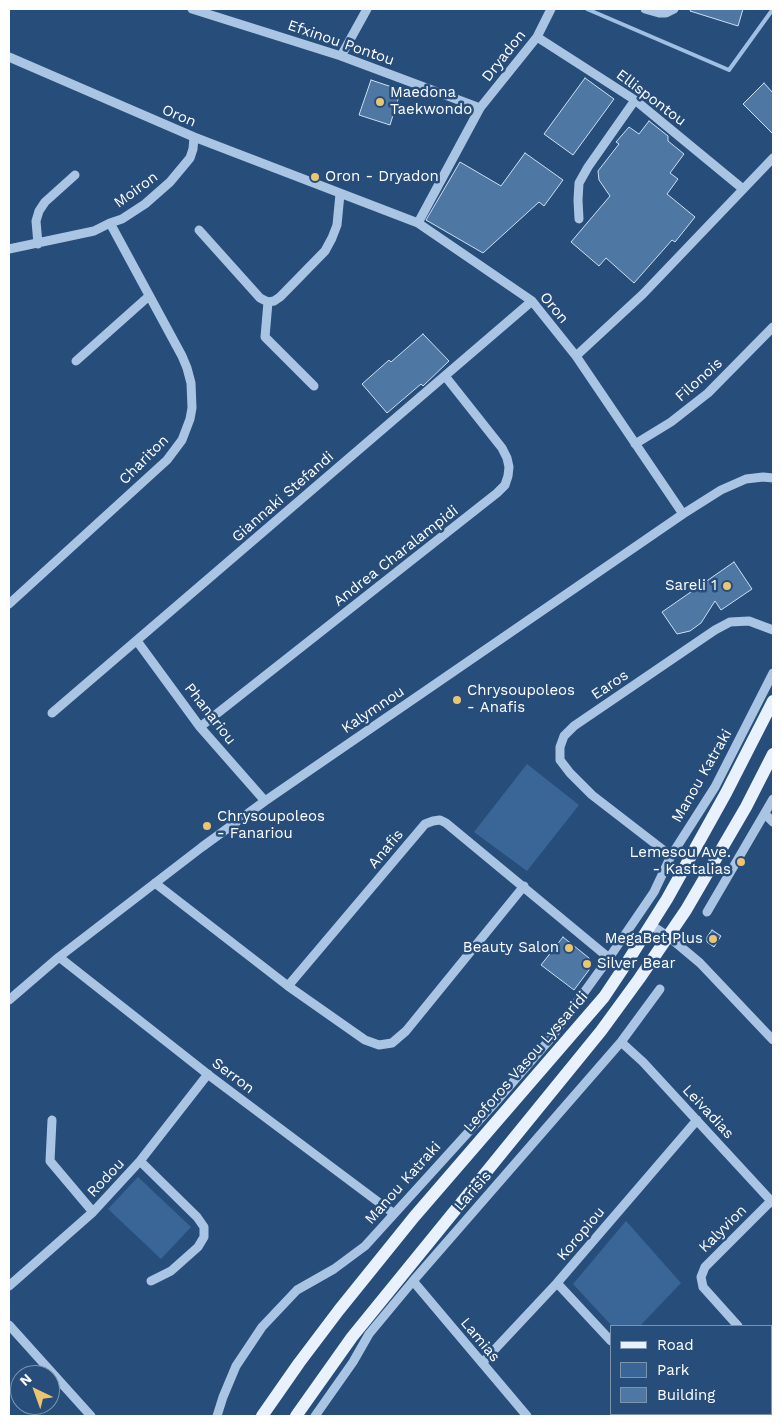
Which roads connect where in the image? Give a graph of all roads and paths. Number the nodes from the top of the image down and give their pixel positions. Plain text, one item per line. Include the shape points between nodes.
1 (192, 9) edge
2 (367, 9) edge
3 (551, 9) edge
4 (645, 9) edge
5 (674, 9) edge
6 (212, 12) edge
7 (537, 37) junction
8 (341, 56) junction
9 (9, 57) edge
10 (635, 100) junction
11 (480, 108) junction
12 (194, 137) junction
13 (773, 158) edge
14 (74, 175) dead end
15 (743, 189) junction
16 (340, 194) junction
17 (579, 219) dead end
18 (110, 223) junction
19 (418, 224) junction
20 (199, 230) dead end
21 (38, 244) junction
22 (9, 249) edge
23 (149, 296) junction
24 (268, 302) junction
25 (532, 302) junction
26 (773, 327) edge
27 (576, 356) junction
28 (76, 361) dead end
29 (445, 376) junction
30 (314, 386) dead end
31 (635, 444) junction
32 (773, 478) edge
33 (683, 514) junction
34 (9, 604) edge
35 (773, 630) edge
36 (137, 640) junction
37 (773, 673) edge
38 (773, 701) edge
39 (52, 714) dead end
40 (200, 727) junction
41 (773, 754) edge
42 (773, 799) edge
43 (265, 801) junction
44 (765, 814) junction
45 (773, 822) edge
46 (671, 856) junction
47 (155, 883) junction
48 (524, 886) junction
49 (707, 912) dead end
50 (651, 925) junction
51 (669, 937) junction
52 (60, 957) junction
53 (610, 958) junction
54 (288, 986) junction
55 (660, 989) dead end
56 (9, 1000) edge
57 (773, 1040) edge
58 (621, 1042) junction
59 (208, 1074) junction
60 (52, 1120) dead end
61 (697, 1120) junction
62 (140, 1161) junction
63 (772, 1202) edge
64 (93, 1212) junction
65 (393, 1213) junction
66 (151, 1281) dead end
67 (413, 1281) junction
68 (557, 1283) junction
69 (9, 1286) edge
70 (9, 1325) edge
71 (737, 1325) edge
72 (610, 1340) edge
73 (482, 1363) junction
74 (318, 1415) edge
75 (91, 1416) edge
76 (217, 1416) edge
77 (262, 1416) edge
78 (296, 1416) edge
79 (528, 1416) edge

1 - 6 street, Efxinou Pontou
2 - 8 street
3 - 7 street, Dryadon
4 - 5 street via 666,13
6 - 8 street, Efxinou Pontou
7 - 10 street, Ellispontou
7 - 11 street, Dryadon
8 - 11 street, Efxinou Pontou
9 - 12 street, Oron
10 - 15 street, Ellispontou
10 - 17 street via 579,183
11 - 19 street, Dryadon
12 - 16 street, Oron
12 - 18 street, Moiron via 190,158 170,182 138,209
13 - 15 street
14 - 21 street via 39,211 36,221
15 - 27 street via 643,294
16 - 19 street, Oron
16 - 24 street via 336,225 325,251 280,297
18 - 21 street, Moiron via 94,231
18 - 23 street, Chariton
19 - 25 street, Oron
20 - 24 street via 260,298
21 - 22 street, Moiron
23 - 28 street
23 - 34 street, Chariton via 187,368 192,408 188,429 167,460
24 - 30 street via 265,337
25 - 27 street, Oron
25 - 29 street, Giannaki Stefandi
26 - 31 street, Filonois via 708,393
27 - 31 street, Oron
29 - 36 street, Giannaki Stefandi
29 - 40 street, Andrea Charalampidi via 502,448 509,467 505,485
31 - 33 street, Oron
32 - 33 street, Kalymnou via 746,479 721,490
33 - 43 street, Kalymnou
35 - 46 street, Earos via 749,621 730,622 574,726 564,736 560,760 570,773 592,795
36 - 39 street, Giannaki Stefandi
36 - 40 street, Phanariou
37 - 46 street, Manou Katraki via 715,787
38 - 50 main road, Leoforos Vasou Lyssaridi via 726,793
40 - 43 street, Phanariou
41 - 51 main road via 746,807
42 - 44 street
43 - 47 street, Kalymnou
44 - 45 street
44 - 49 street
46 - 53 street, Manou Katraki via 654,892
47 - 52 street, Kalymnou
47 - 54 street
48 - 53 street, Anafis
48 - 54 street via 406,1031 392,1043 379,1045 365,1040
48 - 54 street, Anafis via 446,823 440,820 425,824
50 - 51 street
50 - 77 main road, Leoforos Vasou Lyssaridi via 604,997 414,1217 339,1310
51 - 57 street via 700,963
51 - 78 main road via 601,1031 352,1337
52 - 56 street, Kalymnou
52 - 59 street, Serron
53 - 65 street, Manou Katraki via 551,1038
55 - 58 street, Larisis
58 - 61 street, Leivadias
58 - 67 street, Larisis
59 - 62 street, Rodou
59 - 65 street, Serron
60 - 64 street via 50,1161
61 - 63 street, Leivadias
61 - 68 street, Koropiou
62 - 64 street, Rodou
62 - 66 street via 204,1226 204,1237 198,1247 171,1271
63 - 71 street, Kalyvion via 705,1267 701,1277 711,1297
64 - 69 street, Rodou
65 - 76 street, Manou Katraki via 365,1246 298,1290 262,1327 236,1366
67 - 73 street, Lamias
67 - 74 street, Larisis via 369,1334
68 - 72 street
68 - 73 street, Koropiou
70 - 75 street
73 - 79 street, Lamias

